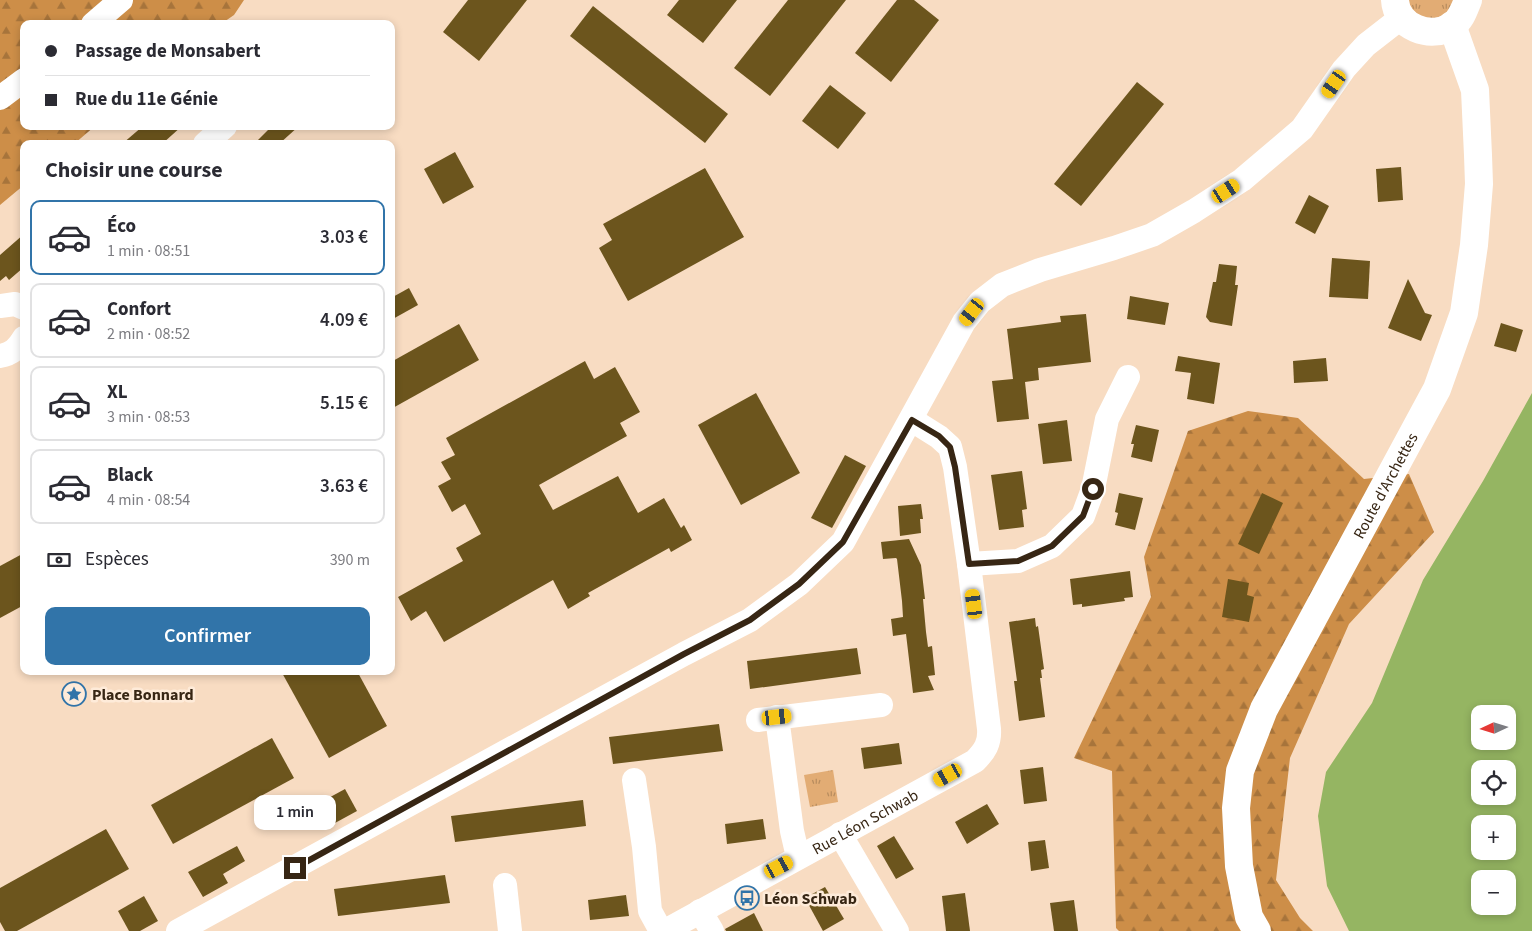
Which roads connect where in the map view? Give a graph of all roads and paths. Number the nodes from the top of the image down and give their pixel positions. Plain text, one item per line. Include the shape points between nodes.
1 (122, 0) edge
2 (1468, 0) edge
3 (1398, 9) edge
4 (98, 20) edge
5 (1452, 25) junction
6 (20, 83) edge
7 (0, 98) edge
8 (221, 130) edge
9 (209, 140) edge
10 (0, 306) edge
11 (20, 306) edge
12 (20, 344) edge
13 (0, 356) edge
14 (1128, 378) dead end
15 (912, 420) junction
16 (969, 564) junction
17 (881, 706) dead end
18 (634, 780) dead end
19 (840, 834) junction
20 (798, 857) junction
21 (505, 885) dead end
22 (706, 921) edge
23 (178, 931) edge
24 (510, 931) edge
25 (661, 931) edge
26 (665, 931) edge
27 (897, 931) edge
28 (1256, 931) edge

1 - 4 street
2 - 5 street via 1462,15
3 - 5 street via 1413,28 1422,31 1444,30
3 - 15 street via 1344,69 1302,129 1242,180 1152,235 1040,270 1002,286 980,302 964,322
5 - 28 street, Route d'Archettes via 1475,90 1478,155 1474,245 1464,313 1437,389 1264,709 1240,771 1236,808 1239,866 1249,917
6 - 7 street
8 - 9 street
10 - 11 street
12 - 13 street via 10,354
14 - 16 street via 1106,419 1093,489 1083,516 1052,546 1018,561
15 - 16 street, Rue Léon Schwab via 939,436 950,447
15 - 23 street via 843,542 799,584 750,620
16 - 19 street, Rue Léon Schwab via 990,738 985,750 975,761
17 - 20 street, Rue Léon Schwab via 768,718
18 - 25 street via 650,911
19 - 20 street, Rue Léon Schwab
19 - 27 street
20 - 22 street, Rue Léon Schwab
21 - 24 street
22 - 26 street, Rue Léon Schwab

